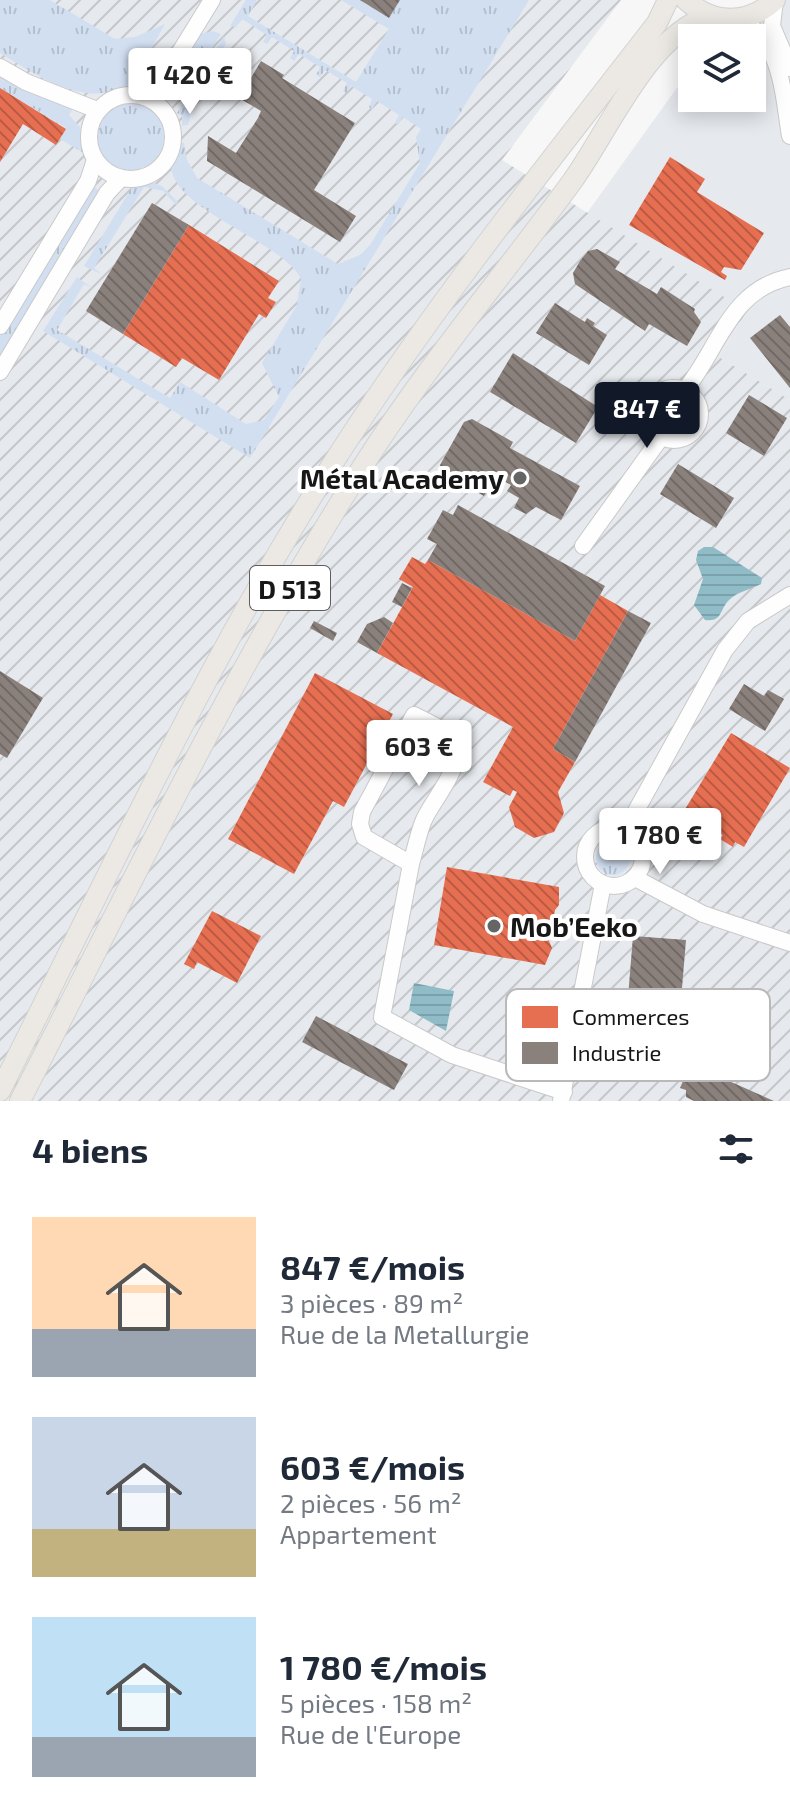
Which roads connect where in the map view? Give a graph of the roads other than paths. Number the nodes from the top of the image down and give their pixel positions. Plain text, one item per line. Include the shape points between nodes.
1 (212, 0) edge
2 (668, 0) edge
3 (686, 0) edge
4 (775, 0) edge
5 (709, 16) junction
6 (736, 19) junction
7 (0, 67) edge
8 (790, 68) edge
9 (151, 99) junction
10 (97, 110) junction
11 (790, 136) edge
12 (95, 160) junction
13 (121, 178) junction
14 (790, 277) edge
15 (0, 326) edge
16 (0, 372) edge
17 (685, 390) junction
18 (662, 436) junction
19 (583, 546) dead end
20 (790, 595) edge
21 (626, 829) junction
22 (411, 864) junction
23 (635, 878) junction
24 (603, 884) junction
25 (790, 943) edge
26 (583, 989) edge
27 (506, 1075) edge
28 (522, 1081) edge
29 (0, 1091) edge
30 (562, 1096) edge
31 (20, 1101) edge

1 - 9 street
2 - 29 main road, D 513 via 657,23 431,318 327,472 228,643
3 - 5 main road
4 - 6 main road
4 - 8 street via 772,26
5 - 6 main road
5 - 31 main road, D 513 via 682,29 647,67 570,185 437,357 357,475 261,639
6 - 11 street via 752,27 772,54
7 - 10 street
9 - 10 street via 136,94 117,97
9 - 13 street via 170,120 172,146 159,169 148,176
10 - 12 street via 88,134
12 - 13 street
12 - 15 street via 88,181
13 - 16 street
14 - 17 street via 768,282 741,302
17 - 18 street via 671,388 653,399 650,423
17 - 18 street via 697,403 697,426 677,439
18 - 19 street
20 - 21 street via 748,621 725,650
21 - 23 street via 636,836 644,857
21 - 24 street via 603,829 587,845 587,867
22 - 22 street via 364,837 360,824 414,715 446,733 455,755 423,821
22 - 27 street via 382,1017 452,1055
23 - 24 street
23 - 25 street via 703,914
24 - 26 street
28 - 30 street

